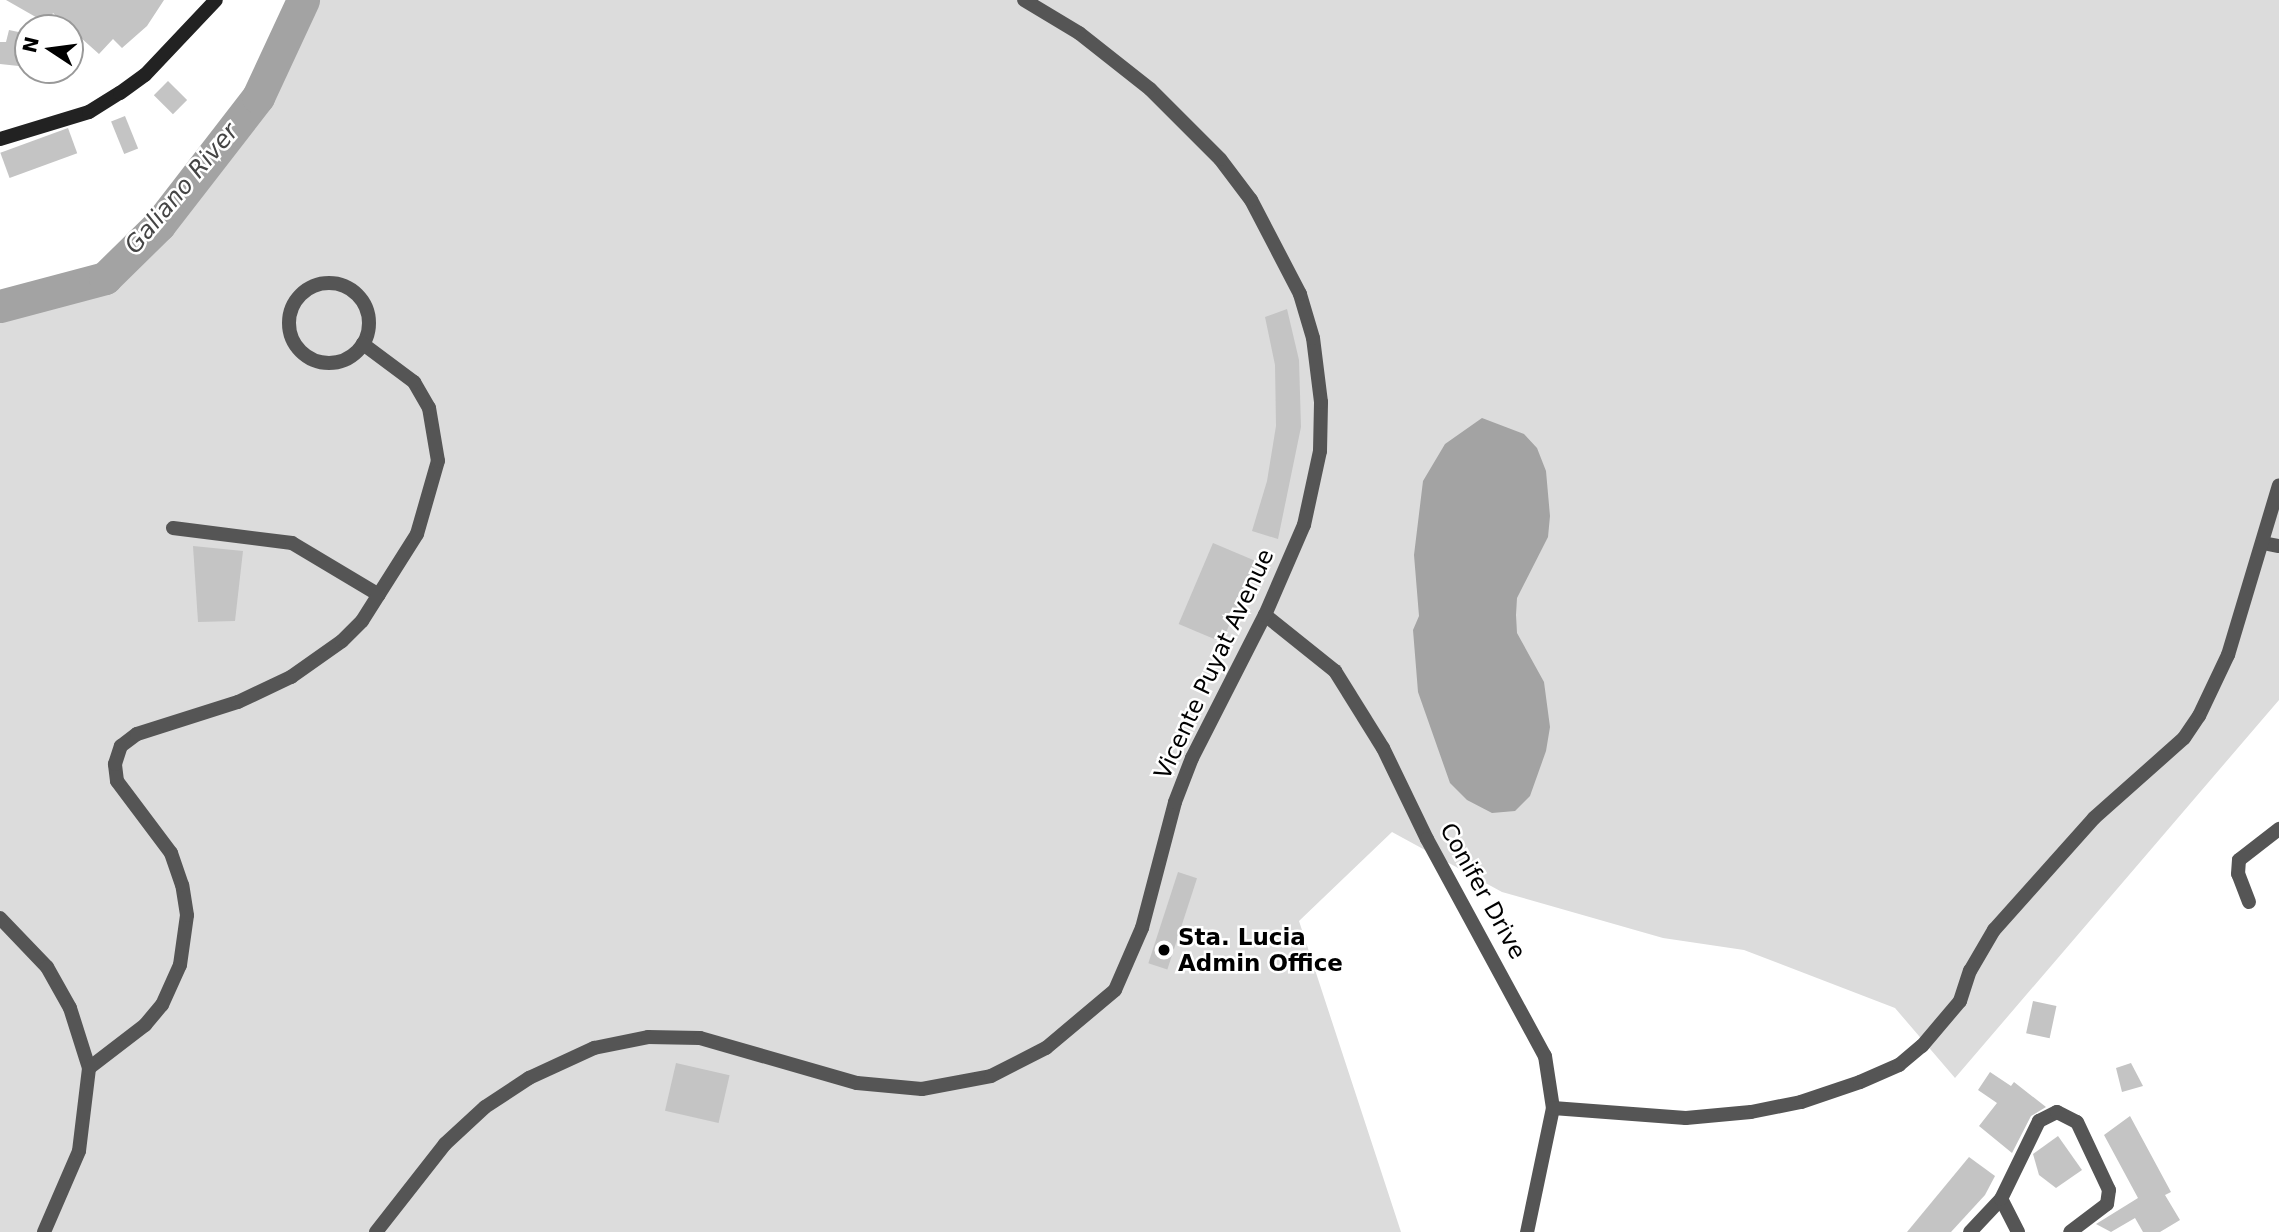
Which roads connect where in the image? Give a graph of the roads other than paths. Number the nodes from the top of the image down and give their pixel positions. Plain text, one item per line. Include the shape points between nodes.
1 (216, 0) edge
2 (1024, 0) edge
3 (0, 139) edge
4 (363, 344) junction
5 (2279, 485) edge
6 (173, 528) dead end
7 (2263, 543) junction
8 (2279, 546) edge
9 (379, 595) junction
10 (1265, 615) junction
11 (2279, 829) edge
12 (2249, 902) dead end
13 (0, 918) edge
14 (89, 1068) junction
15 (1553, 1108) junction
16 (2001, 1199) junction
17 (44, 1232) edge
18 (376, 1232) edge
19 (1527, 1232) edge
20 (1970, 1232) edge
21 (2018, 1232) edge
22 (2070, 1232) edge

1 - 3 main road via 145,75 120,93 89,111
2 - 10 street, Vicente Puyat Avenue via 1079,33 1150,89 1220,159 1251,200 1300,294 1313,338 1321,402 1320,451 1304,525
4 - 4 street via 369,317 356,293 344,286 318,285 296,301 290,312 292,338 308,357 332,363 344,360
4 - 9 street via 414,382 429,408 438,461 417,534
5 - 7 street
6 - 9 street via 292,543
7 - 8 street
7 - 15 street via 2228,655 2185,738 2094,818 2035,881 1994,930 1970,971 1960,1001 1922,1046 1899,1065 1801,1102 1751,1112 1686,1118
9 - 14 street via 342,641 291,677 238,702 137,734 121,746 115,764 117,781 172,853 187,915 180,965 162,1005 145,1025
10 - 15 street, Conifer Drive via 1335,671 1383,748 1427,839 1529,1019 1545,1056
10 - 18 street, Vicente Puyat Avenue via 1192,758 1130,960 1105,1000 1046,1048 991,1076 922,1089 856,1083 700,1038 648,1037 594,1048 529,1079 485,1107 445,1144
11 - 12 street via 2239,860 2238,874
13 - 14 street via 47,967 70,1008
14 - 17 street via 79,1151
15 - 19 street, Conifer Drive
16 - 20 street
16 - 21 street
16 - 22 street via 2039,1121 2057,1112 2069,1115 2077,1122 2109,1196 2103,1208

